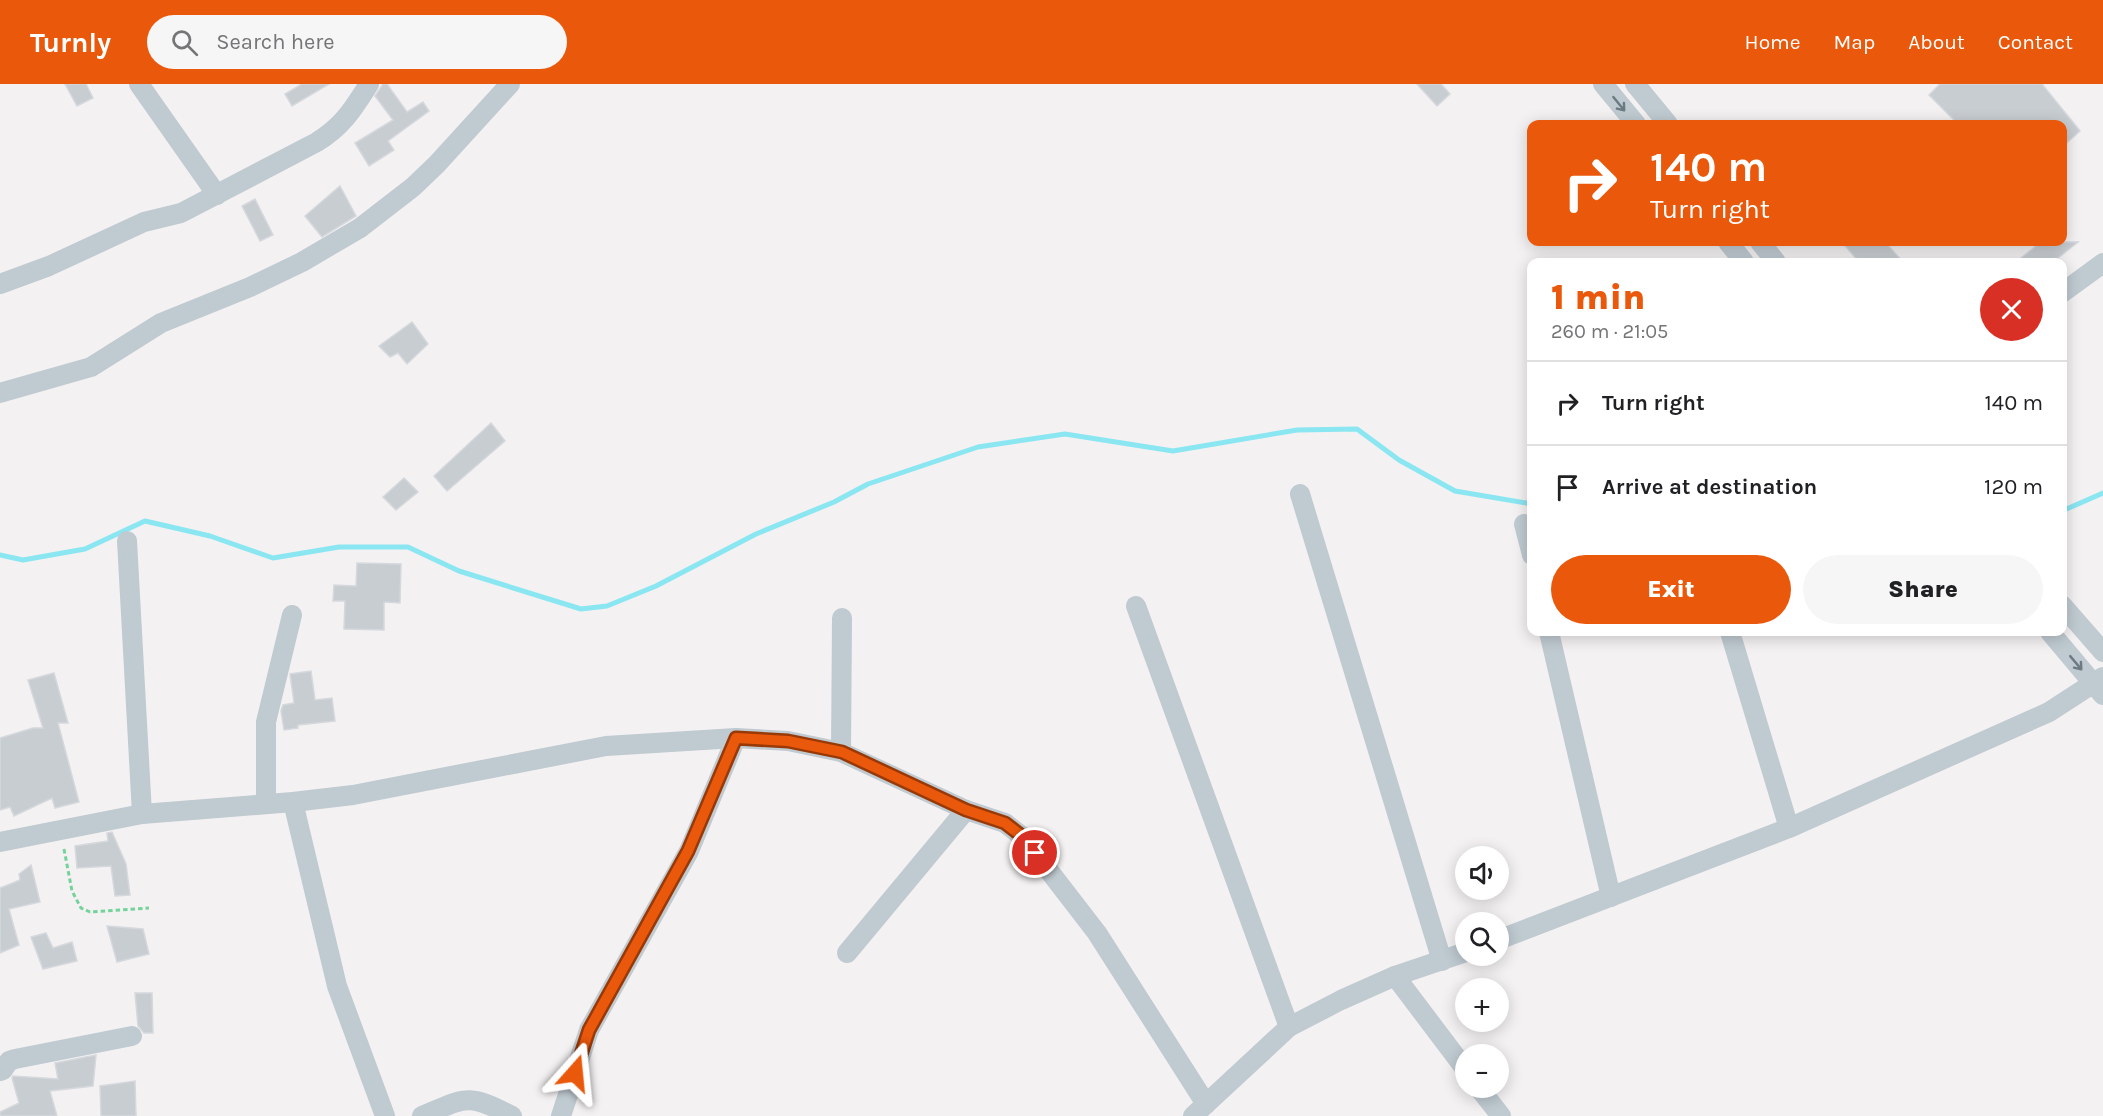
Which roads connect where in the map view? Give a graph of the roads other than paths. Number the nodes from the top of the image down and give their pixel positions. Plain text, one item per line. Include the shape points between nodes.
1 (139, 84) edge
2 (369, 84) edge
3 (510, 84) edge
4 (1603, 84) edge
5 (1635, 84) edge
6 (1633, 120) edge
7 (1665, 120) edge
8 (217, 195) junction
9 (1731, 246) edge
10 (1763, 246) edge
11 (1741, 258) edge
12 (1773, 258) edge
13 (2103, 262) edge
14 (0, 284) edge
15 (2067, 288) edge
16 (0, 393) edge
17 (1299, 494) dead end
18 (1524, 524) dead end
19 (1527, 536) edge
20 (127, 541) dead end
21 (1136, 606) dead end
22 (2067, 611) edge
23 (292, 615) dead end
24 (842, 618) dead end
25 (1550, 636) edge
26 (1731, 636) edge
27 (2054, 636) edge
28 (2103, 652) edge
29 (2100, 685) edge
30 (736, 738) junction
31 (842, 752) junction
32 (293, 802) junction
33 (266, 804) junction
34 (966, 810) junction
35 (142, 814) junction
36 (1789, 828) junction
37 (0, 842) edge
38 (1611, 897) junction
39 (1509, 936) edge
40 (847, 953) dead end
41 (1455, 956) edge
42 (1442, 961) junction
43 (1395, 976) junction
44 (1290, 1027) junction
45 (132, 1036) dead end
46 (1455, 1055) edge
47 (0, 1071) edge
48 (1486, 1098) edge
49 (1200, 1110) edge
50 (1498, 1115) edge
51 (386, 1116) edge
52 (422, 1116) edge
53 (512, 1116) edge
54 (561, 1116) edge

1 - 8 street
2 - 8 street via 333,132
3 - 16 street via 437,164 360,228 250,287 161,323 91,367
4 -> 6 street
5 - 7 street
8 - 14 street
9 - 11 street
10 - 12 street
13 - 15 street
17 - 42 street
18 - 19 street
20 - 35 street
21 - 44 street
22 - 28 street
23 - 33 street via 266,722
24 - 31 street
25 - 38 street
26 - 36 street
27 -> 29 street
29 - 36 street via 2049,712
30 - 31 street via 788,741
30 - 32 street via 606,746 353,795
30 - 54 street via 688,851 589,1030
31 - 34 street
32 - 33 street
32 - 51 street via 337,986
33 - 35 street
34 - 40 street
34 - 49 street via 1005,823 1023,837 1097,933
35 - 37 street
36 - 38 street
38 - 39 street
41 - 42 street
42 - 43 street
43 - 44 street
43 - 46 street
44 - 49 street
45 - 47 street via 15,1059
48 - 50 street
52 - 53 street via 471,1099

